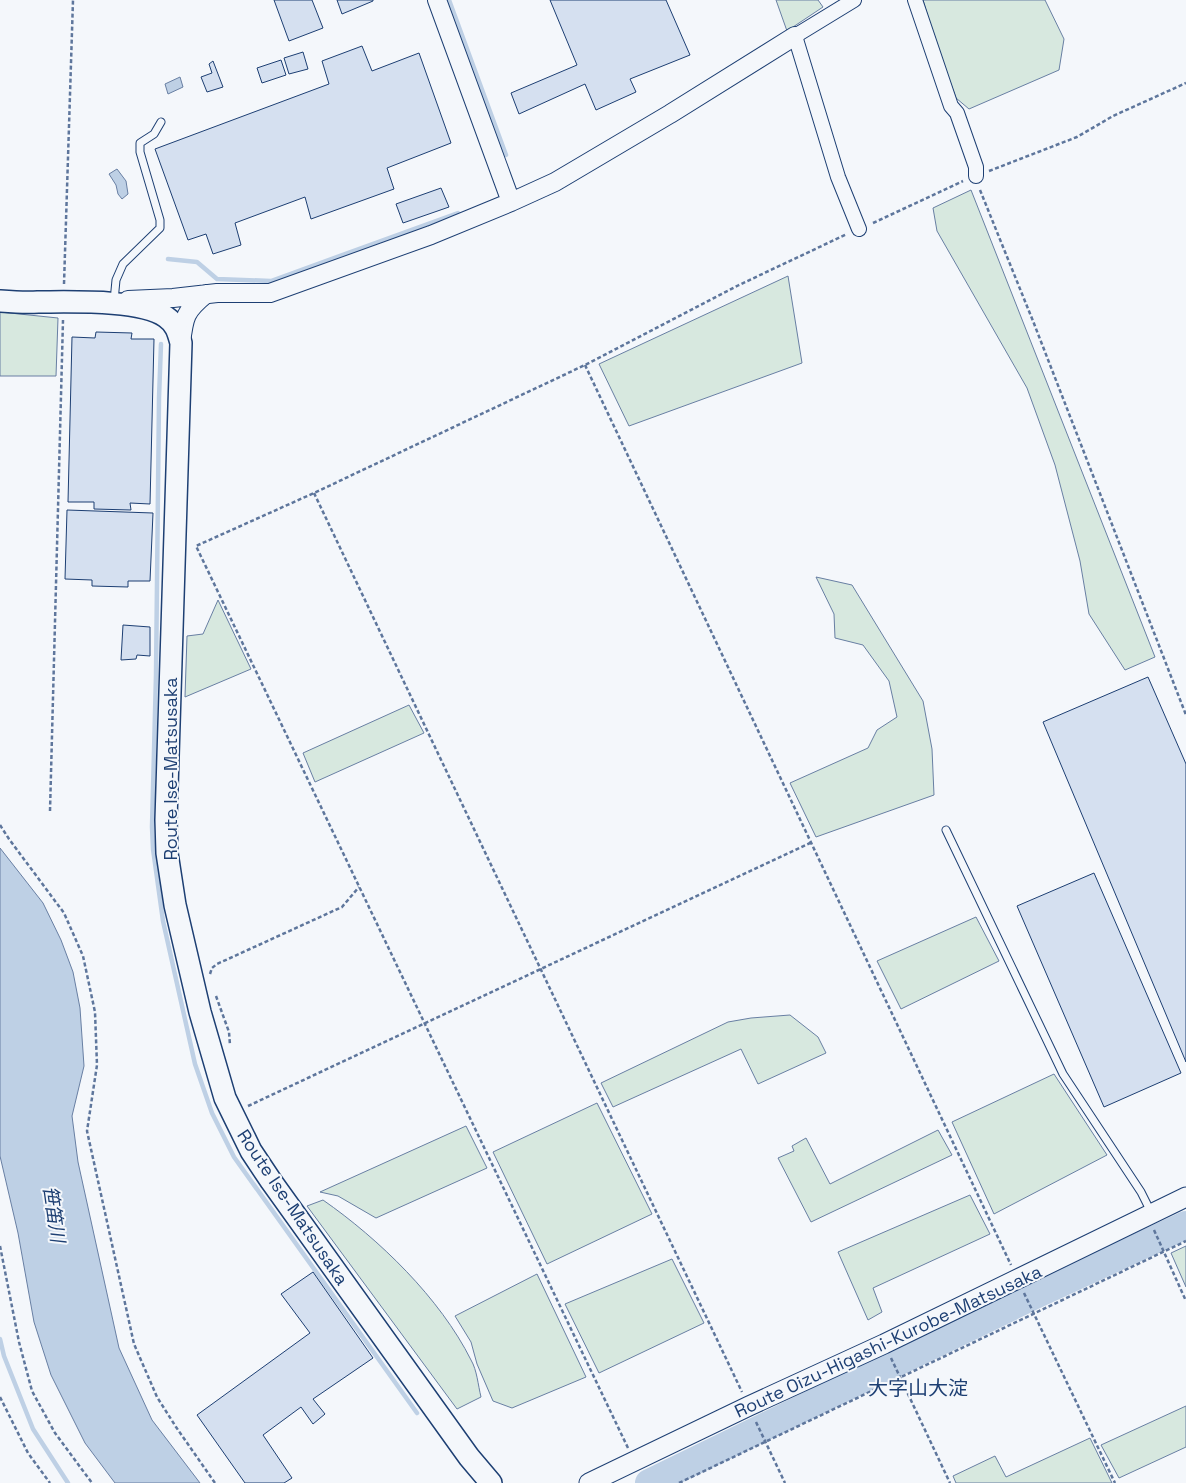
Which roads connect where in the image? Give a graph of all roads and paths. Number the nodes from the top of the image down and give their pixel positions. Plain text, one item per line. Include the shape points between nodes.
1 (73, 0) edge
2 (437, 0) edge
3 (854, 0) edge
4 (916, 0) edge
5 (795, 36) junction
6 (1186, 83) edge
7 (161, 122) dead end
8 (976, 176) junction
9 (511, 202) junction
10 (859, 229) junction
11 (206, 294) junction
12 (0, 301) edge
13 (64, 302) junction
14 (106, 302) junction
15 (180, 343) junction
16 (585, 365) junction
17 (314, 493) junction
18 (1186, 715) edge
19 (50, 810) dead end
20 (0, 825) edge
21 (946, 830) dead end
22 (810, 843) junction
23 (359, 887) junction
24 (540, 969) junction
25 (211, 978) dead end
26 (216, 994) dead end
27 (425, 1024) junction
28 (230, 1051) dead end
29 (232, 1114) junction
30 (1186, 1197) edge
31 (1153, 1221) junction
32 (1186, 1241) edge
33 (0, 1246) edge
34 (1164, 1251) junction
35 (1020, 1284) junction
36 (1186, 1301) edge
37 (1034, 1313) junction
38 (891, 1358) dead end
39 (900, 1378) junction
40 (0, 1398) edge
41 (751, 1412) junction
42 (766, 1442) junction
43 (634, 1461) junction
44 (50, 1483) edge
45 (92, 1483) edge
46 (216, 1483) edge
47 (491, 1483) edge
48 (589, 1483) edge
49 (679, 1483) edge
50 (785, 1483) edge
51 (950, 1483) edge
52 (1115, 1483) edge

1 - 13 path
2 - 9 street
3 - 5 street
4 - 8 street via 951,106 957,113 976,167
5 - 9 street via 555,182
5 - 10 street via 838,177
6 - 8 path via 1113,116 1077,137
7 - 14 lane via 154,134 140,143 160,228 123,264
8 - 10 path
8 - 18 path
9 - 11 street via 431,235 270,293
10 - 16 path via 739,285
11 - 14 street
11 - 15 street via 191,306
12 - 13 main road, Route Ise-Matsusaka
13 - 14 main road, Route Ise-Matsusaka
13 - 19 path
14 - 15 main road, Route Ise-Matsusaka via 148,309 165,316 177,329
15 - 29 main road, Route Ise-Matsusaka via 167,853 175,905 200,1012
16 - 17 path
16 - 22 path
17 - 23 path via 196,546
17 - 24 path
20 - 46 path via 64,913 83,956 95,1012 97,1065 87,1131 134,1344 157,1397
21 - 31 lane via 1063,1074 1141,1192
22 - 24 path
22 - 35 path
23 - 25 path via 342,907 217,964 210,972
23 - 27 path
24 - 27 path
24 - 41 path
26 - 28 path via 229,1032
27 - 29 path
27 - 43 path
29 - 47 main road, Route Ise-Matsusaka via 276,1189
30 - 31 main road, Route Oizu-Higashi-Kurobe-Matsusaka
31 - 34 path
31 - 35 main road, Route Oizu-Higashi-Kurobe-Matsusaka
32 - 34 path
33 - 45 path via 32,1391 55,1433
34 - 36 path
34 - 37 path
35 - 37 path
35 - 41 main road, Route Oizu-Higashi-Kurobe-Matsusaka via 875,1348
37 - 39 path
37 - 52 path
38 - 39 path
39 - 42 path
39 - 51 path
40 - 44 path via 28,1453
41 - 42 path
41 - 43 main road, Route Oizu-Higashi-Kurobe-Matsusaka
42 - 49 path
42 - 50 path
43 - 48 main road, Route Oizu-Higashi-Kurobe-Matsusaka

